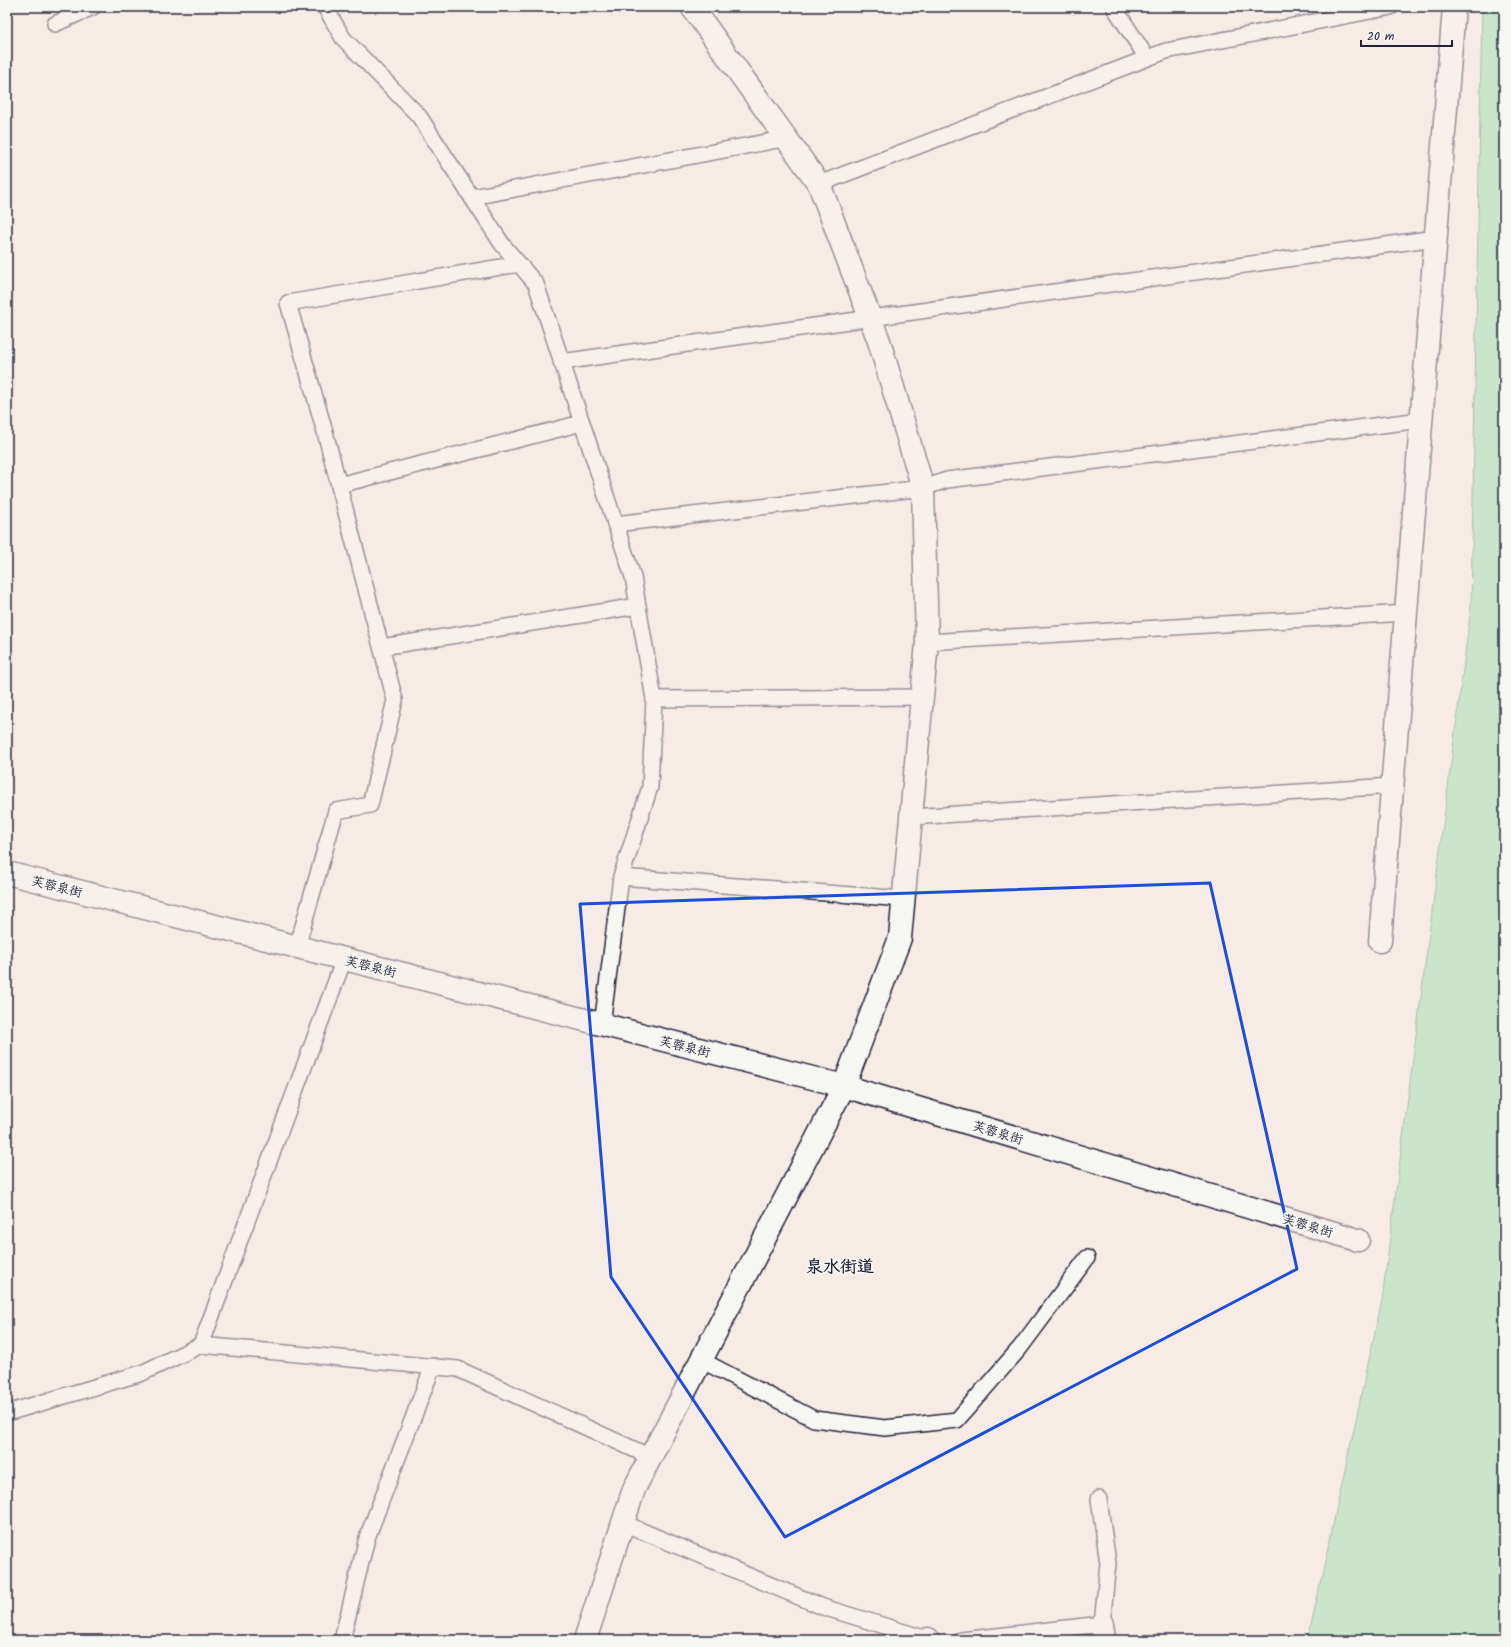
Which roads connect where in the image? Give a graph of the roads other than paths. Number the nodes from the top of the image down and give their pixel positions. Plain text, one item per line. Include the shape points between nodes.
1 (93, 7) edge
2 (325, 7) edge
3 (692, 7) edge
4 (1114, 7) edge
5 (1391, 7) edge
6 (1454, 7) edge
7 (54, 24) dead end
8 (1147, 58) junction
9 (788, 138) junction
10 (819, 184) junction
11 (472, 196) junction
12 (1435, 238) junction
13 (519, 264) junction
14 (870, 318) junction
15 (561, 362) junction
16 (1421, 420) junction
17 (582, 424) junction
18 (339, 485) junction
19 (923, 488) junction
20 (615, 524) junction
21 (638, 606) junction
22 (1406, 614) junction
23 (927, 642) junction
24 (382, 647) junction
25 (922, 697) junction
26 (654, 699) junction
27 (1392, 786) junction
28 (911, 817) junction
29 (7, 873) edge
30 (620, 877) junction
31 (903, 899) junction
32 (1380, 941) dead end
33 (297, 947) junction
34 (344, 959) junction
35 (602, 1025) junction
36 (844, 1086) junction
37 (1358, 1240) dead end
38 (1087, 1258) dead end
39 (201, 1345) junction
40 (701, 1360) junction
41 (433, 1366) junction
42 (7, 1414) edge
43 (651, 1457) junction
44 (1099, 1499) dead end
45 (623, 1523) junction
46 (1103, 1632) edge
47 (342, 1640) edge
48 (585, 1640) edge
49 (929, 1640) edge
50 (961, 1640) edge

1 - 7 lane
2 - 11 lane via 343,38 419,116
3 - 9 street
4 - 8 lane
5 - 8 lane via 1166,51
6 - 12 street
8 - 10 lane
9 - 10 street
9 - 11 lane
10 - 14 street
11 - 13 lane via 502,244
12 - 14 lane
12 - 16 street
13 - 15 lane via 536,284
13 - 18 lane via 288,303
14 - 15 lane
14 - 19 street
15 - 17 lane
16 - 19 lane via 948,480
16 - 22 street
17 - 18 lane
17 - 20 lane
18 - 24 lane
19 - 20 lane
19 - 23 street
20 - 21 lane via 633,577
21 - 24 lane
21 - 26 lane
22 - 23 lane
22 - 27 street
23 - 25 street
24 - 33 lane via 395,700 370,804 336,811
25 - 26 lane
25 - 28 street
26 - 30 lane via 650,787
27 - 28 lane
27 - 32 street
28 - 31 street
29 - 33 street, 芙蓉泉街
30 - 31 lane
30 - 35 lane
31 - 36 street via 900,938
33 - 34 street, 芙蓉泉街
34 - 35 street, 芙蓉泉街
34 - 39 lane
35 - 36 street, 芙蓉泉街
36 - 37 street, 芙蓉泉街
36 - 40 street
38 - 40 lane via 1020,1348 957,1420 885,1428 814,1419
39 - 41 lane
39 - 42 lane via 142,1373
40 - 43 street
41 - 43 lane via 458,1369
41 - 47 lane via 368,1538
43 - 45 street via 634,1489
44 - 46 lane via 1108,1563
45 - 48 street
45 - 49 lane via 823,1607
46 - 50 lane

